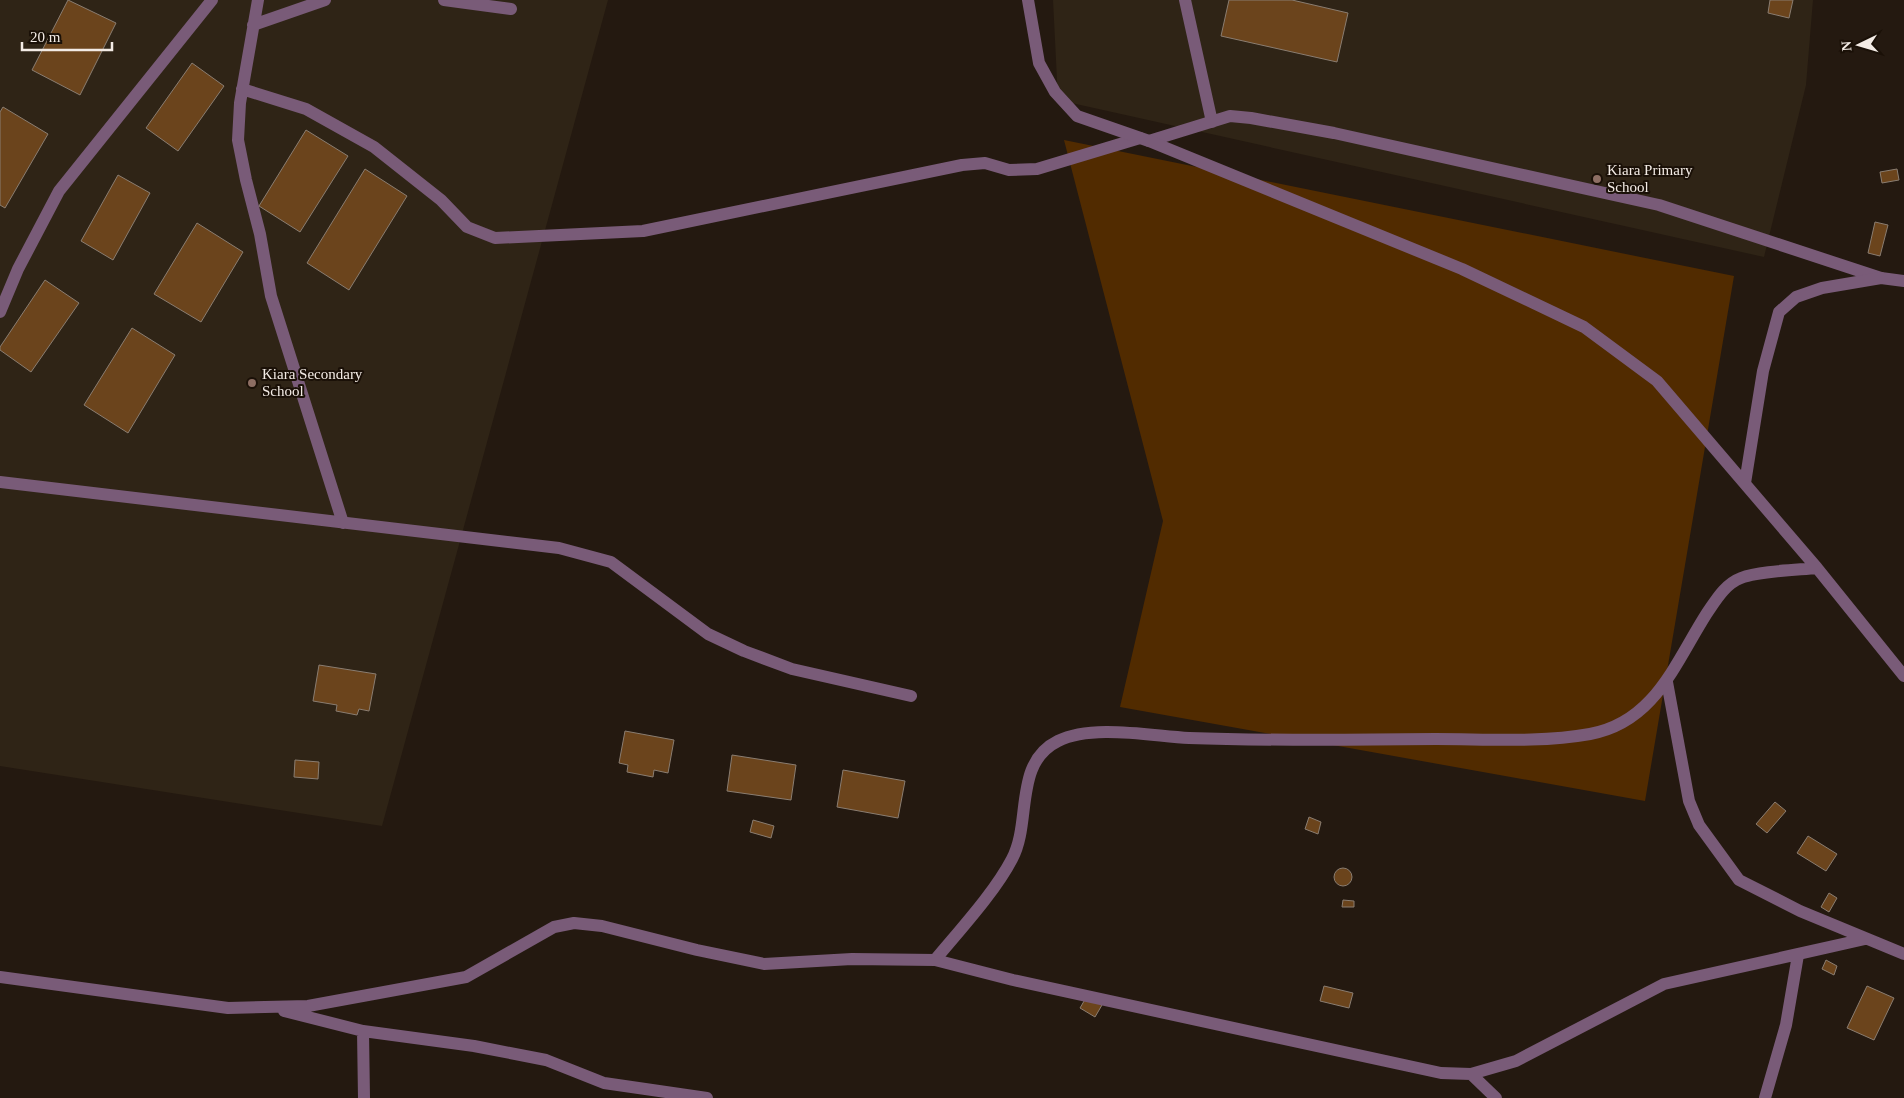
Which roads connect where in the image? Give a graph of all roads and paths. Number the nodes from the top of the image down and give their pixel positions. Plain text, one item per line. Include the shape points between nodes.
1 (201, 0) edge
2 (212, 0) edge
3 (258, 0) edge
4 (325, 0) edge
5 (444, 0) edge
6 (1028, 0) edge
7 (1185, 0) edge
8 (511, 9) dead end
9 (200, 14) junction
10 (253, 25) junction
11 (242, 89) junction
12 (1212, 122) junction
13 (1144, 140) junction
14 (1881, 278) junction
15 (1904, 281) edge
16 (0, 312) edge
17 (0, 482) edge
18 (1745, 483) junction
19 (343, 524) junction
20 (1817, 568) junction
21 (1902, 670) edge
22 (1667, 682) junction
23 (911, 696) dead end
24 (1865, 939) junction
25 (1904, 954) edge
26 (1798, 955) junction
27 (935, 960) junction
28 (0, 976) edge
29 (269, 1007) junction
30 (363, 1031) junction
31 (1472, 1074) junction
32 (364, 1098) edge
33 (706, 1098) edge
34 (1496, 1098) edge
35 (1765, 1098) edge

1 - 9 street
2 - 9 street
3 - 10 street
4 - 10 street
5 - 8 street
6 - 13 street via 1039,63 1054,92 1078,116
7 - 12 street
9 - 16 street via 59,190 18,269
10 - 11 street
11 - 13 street via 306,109 374,148 441,200 467,227 495,238 643,231 962,165 985,163 1008,170 1037,169
11 - 19 street via 238,140 271,296
12 - 13 street
12 - 14 street via 1230,116 1244,117 1325,131 1659,205
13 - 18 street via 1462,269 1584,327 1657,381
14 - 15 street
14 - 18 street via 1822,288 1796,297 1779,312 1764,371
17 - 19 street
18 - 20 street
19 - 23 street via 559,548 611,562 708,634 744,651 792,669
20 - 21 street
20 - 22 street via 1740,578 1720,593
22 - 24 street via 1688,801 1699,825 1731,872 1739,880 1800,911
22 - 27 street via 1642,710 1614,728 1530,740 1188,738 1125,732 1077,735 1057,742 1038,757 1030,775 1022,831 1012,859
24 - 25 street
24 - 26 street
26 - 31 street via 1664,984 1516,1061
26 - 35 street via 1786,1024
27 - 29 street via 852,959 764,964 602,926 574,923 554,927 466,977 308,1006
27 - 31 street via 1440,1073
28 - 29 street via 228,1008
29 - 30 street
30 - 32 street
30 - 33 street via 546,1060 604,1083
31 - 34 street

